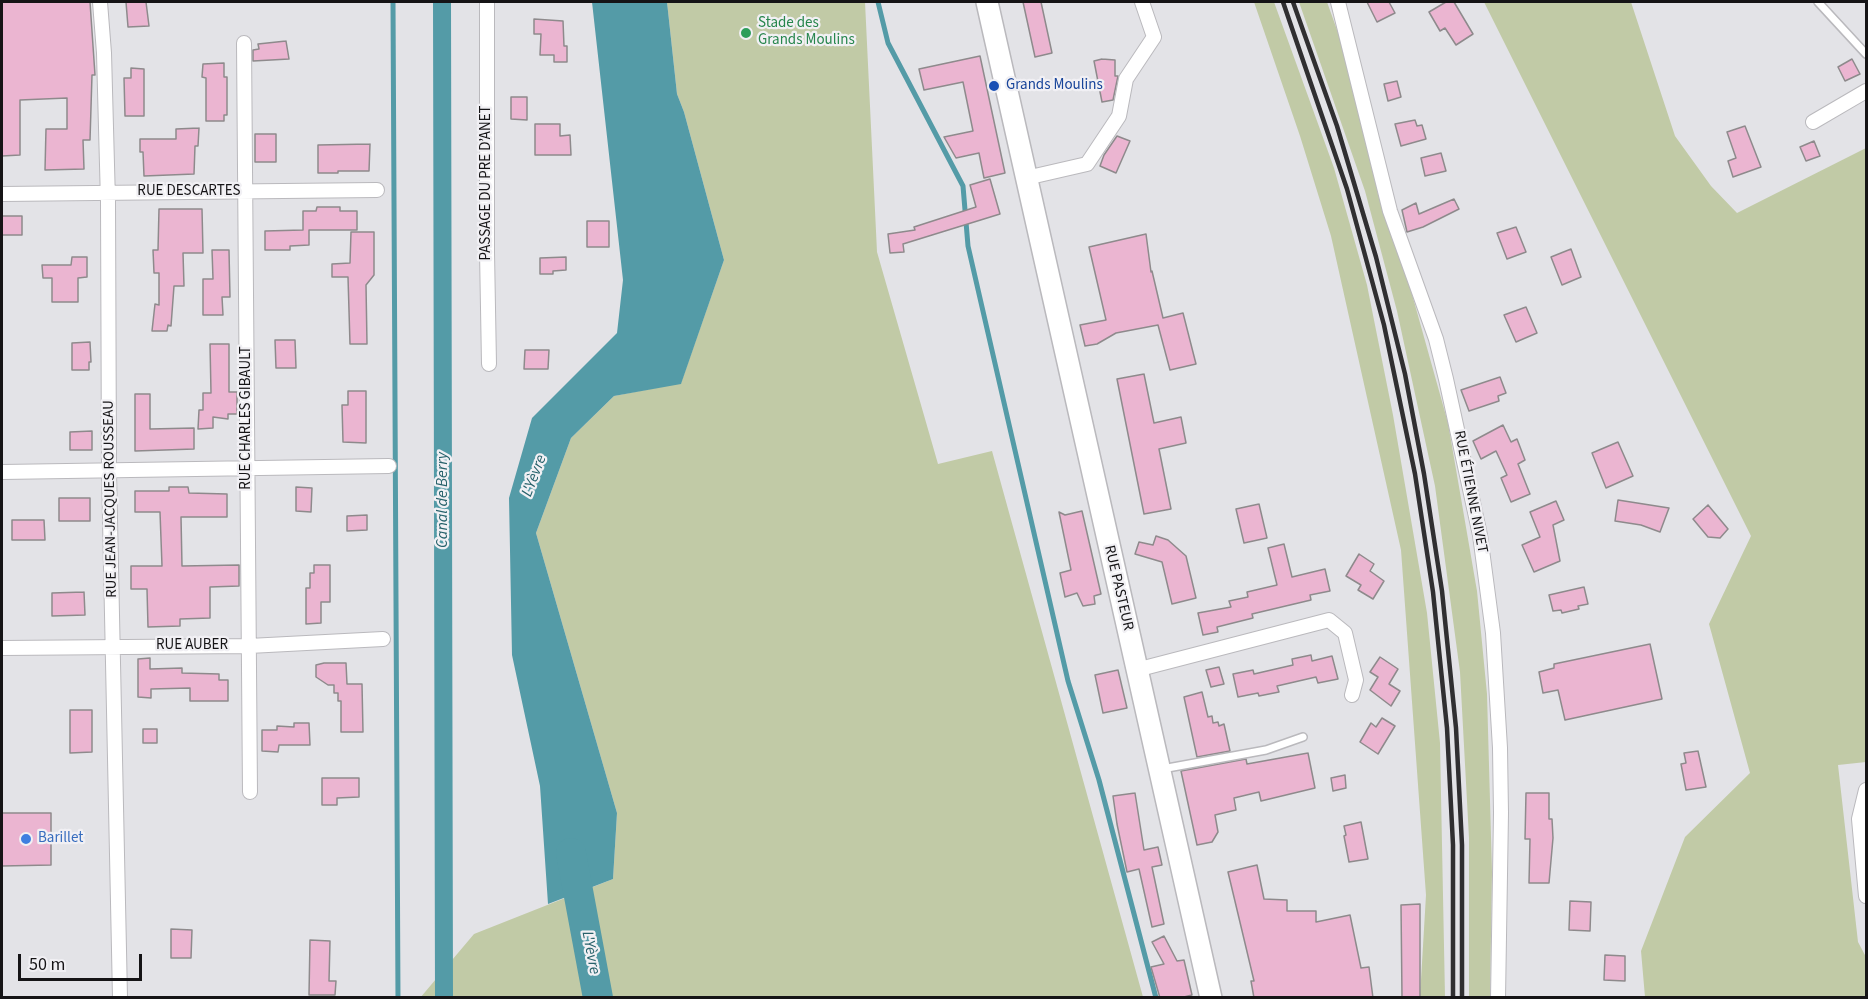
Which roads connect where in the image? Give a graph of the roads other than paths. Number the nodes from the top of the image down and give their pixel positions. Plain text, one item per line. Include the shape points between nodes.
1 (100, 2) edge
2 (487, 2) edge
3 (987, 2) edge
4 (1142, 2) edge
5 (1338, 2) edge
6 (1818, 2) edge
7 (244, 43) dead end
8 (1866, 54) edge
9 (1866, 91) edge
10 (1813, 122) dead end
11 (1026, 178) junction
12 (377, 190) dead end
13 (245, 192) junction
14 (108, 193) junction
15 (2, 194) edge
16 (489, 364) dead end
17 (390, 466) dead end
18 (247, 469) junction
19 (109, 471) junction
20 (2, 472) edge
21 (383, 639) dead end
22 (249, 645) junction
23 (114, 646) junction
24 (2, 648) edge
25 (1136, 670) junction
26 (1352, 695) dead end
27 (1303, 737) dead end
28 (1159, 769) junction
29 (1866, 789) edge
30 (250, 792) dead end
31 (1866, 896) edge
32 (120, 998) edge
33 (1211, 998) edge
34 (1498, 998) edge

1 - 14 street, RUE JEAN-JACQUES ROUSSEAU
2 - 16 street, PASSAGE DU PRE D’ANET
3 - 11 main road, RUE PASTEUR
4 - 11 street via 1154,36 1126,79 1119,116 1087,164
5 - 34 street, RUE ÉTIENNE NIVET via 1390,211 1436,339 1480,535 1493,633 1500,737
6 - 8 lane
7 - 13 street, RUE CHARLES GIBAULT
9 - 10 street
11 - 25 main road, RUE PASTEUR
12 - 13 street, RUE DESCARTES
13 - 14 street, RUE DESCARTES
13 - 18 street, RUE CHARLES GIBAULT
14 - 15 street, RUE DESCARTES
14 - 19 street, RUE JEAN-JACQUES ROUSSEAU
17 - 18 street
18 - 19 street
18 - 22 street, RUE CHARLES GIBAULT
19 - 20 street
19 - 23 street, RUE JEAN-JACQUES ROUSSEAU
21 - 22 street, RUE AUBER
22 - 23 street, RUE AUBER
22 - 30 street, RUE CHARLES GIBAULT
23 - 24 street, RUE AUBER
23 - 32 street, RUE JEAN-JACQUES ROUSSEAU
25 - 26 street via 1329,620 1345,633 1356,680
25 - 28 main road, RUE PASTEUR
27 - 28 lane via 1266,750
28 - 33 main road, RUE PASTEUR
29 - 31 street via 1859,819

